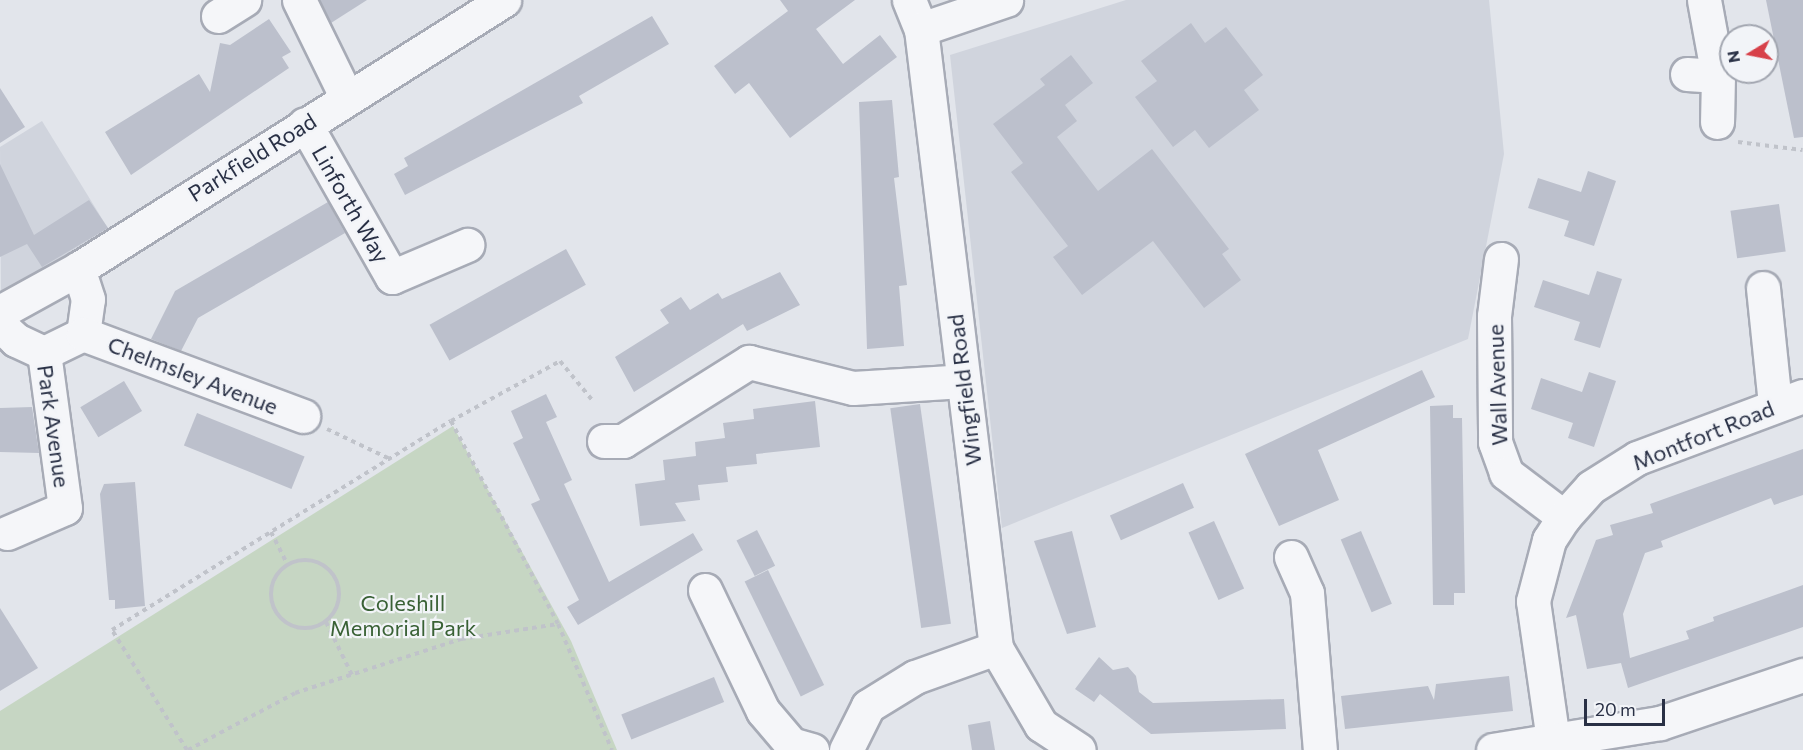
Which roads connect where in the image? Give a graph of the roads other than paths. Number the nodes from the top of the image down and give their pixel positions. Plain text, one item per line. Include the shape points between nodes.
1 (298, 0) edge
2 (504, 0) edge
3 (909, 0) edge
4 (1006, 0) edge
5 (1704, 0) edge
6 (921, 29) junction
7 (347, 98) junction
8 (1717, 122) road end
9 (305, 124) junction
10 (467, 246) dead end
11 (1501, 259) dead end
12 (78, 269) junction
13 (1762, 288) dead end
14 (0, 312) edge
15 (0, 325) edge
16 (83, 334) junction
17 (44, 353) junction
18 (963, 381) junction
19 (1789, 400) edge
20 (303, 416) road end
21 (604, 441) dead end
22 (1563, 518) junction
23 (7, 533) dead end
24 (1291, 557) dead end
25 (705, 590) dead end
26 (996, 648) junction
27 (1803, 675) edge
28 (1553, 740) junction
29 (812, 750) edge
30 (846, 750) edge
31 (1079, 750) edge
32 (1320, 750) edge
33 (1493, 750) edge

1 - 7 street
2 - 7 street, Parkfield Road
3 - 6 street, Wingfield Road
4 - 6 street
5 - 8 street via 1702,75
6 - 18 street, Wingfield Road
7 - 9 street, Parkfield Road
9 - 10 street, Linforth Way via 392,277
9 - 12 street, Parkfield Road
11 - 22 street, Wall Avenue via 1494,316 1495,442 1506,473
12 - 14 street, Parkfield Road
12 - 16 street via 88,299
13 - 19 street
15 - 17 street via 16,340
16 - 17 street
16 - 20 street, Chelmsley Avenue
17 - 23 street, Park Avenue via 64,508
18 - 21 street via 853,388 748,362 623,441
18 - 26 street, Wingfield Road
19 - 22 street, Montfort Road via 1637,458 1591,487
22 - 28 street, Montfort Road via 1549,540 1533,601
24 - 32 street via 1307,593
25 - 29 street via 763,711 791,744
26 - 30 street via 915,676 868,706
26 - 31 street, Wingfield Road via 1041,725
27 - 28 street via 1660,723
28 - 33 street

